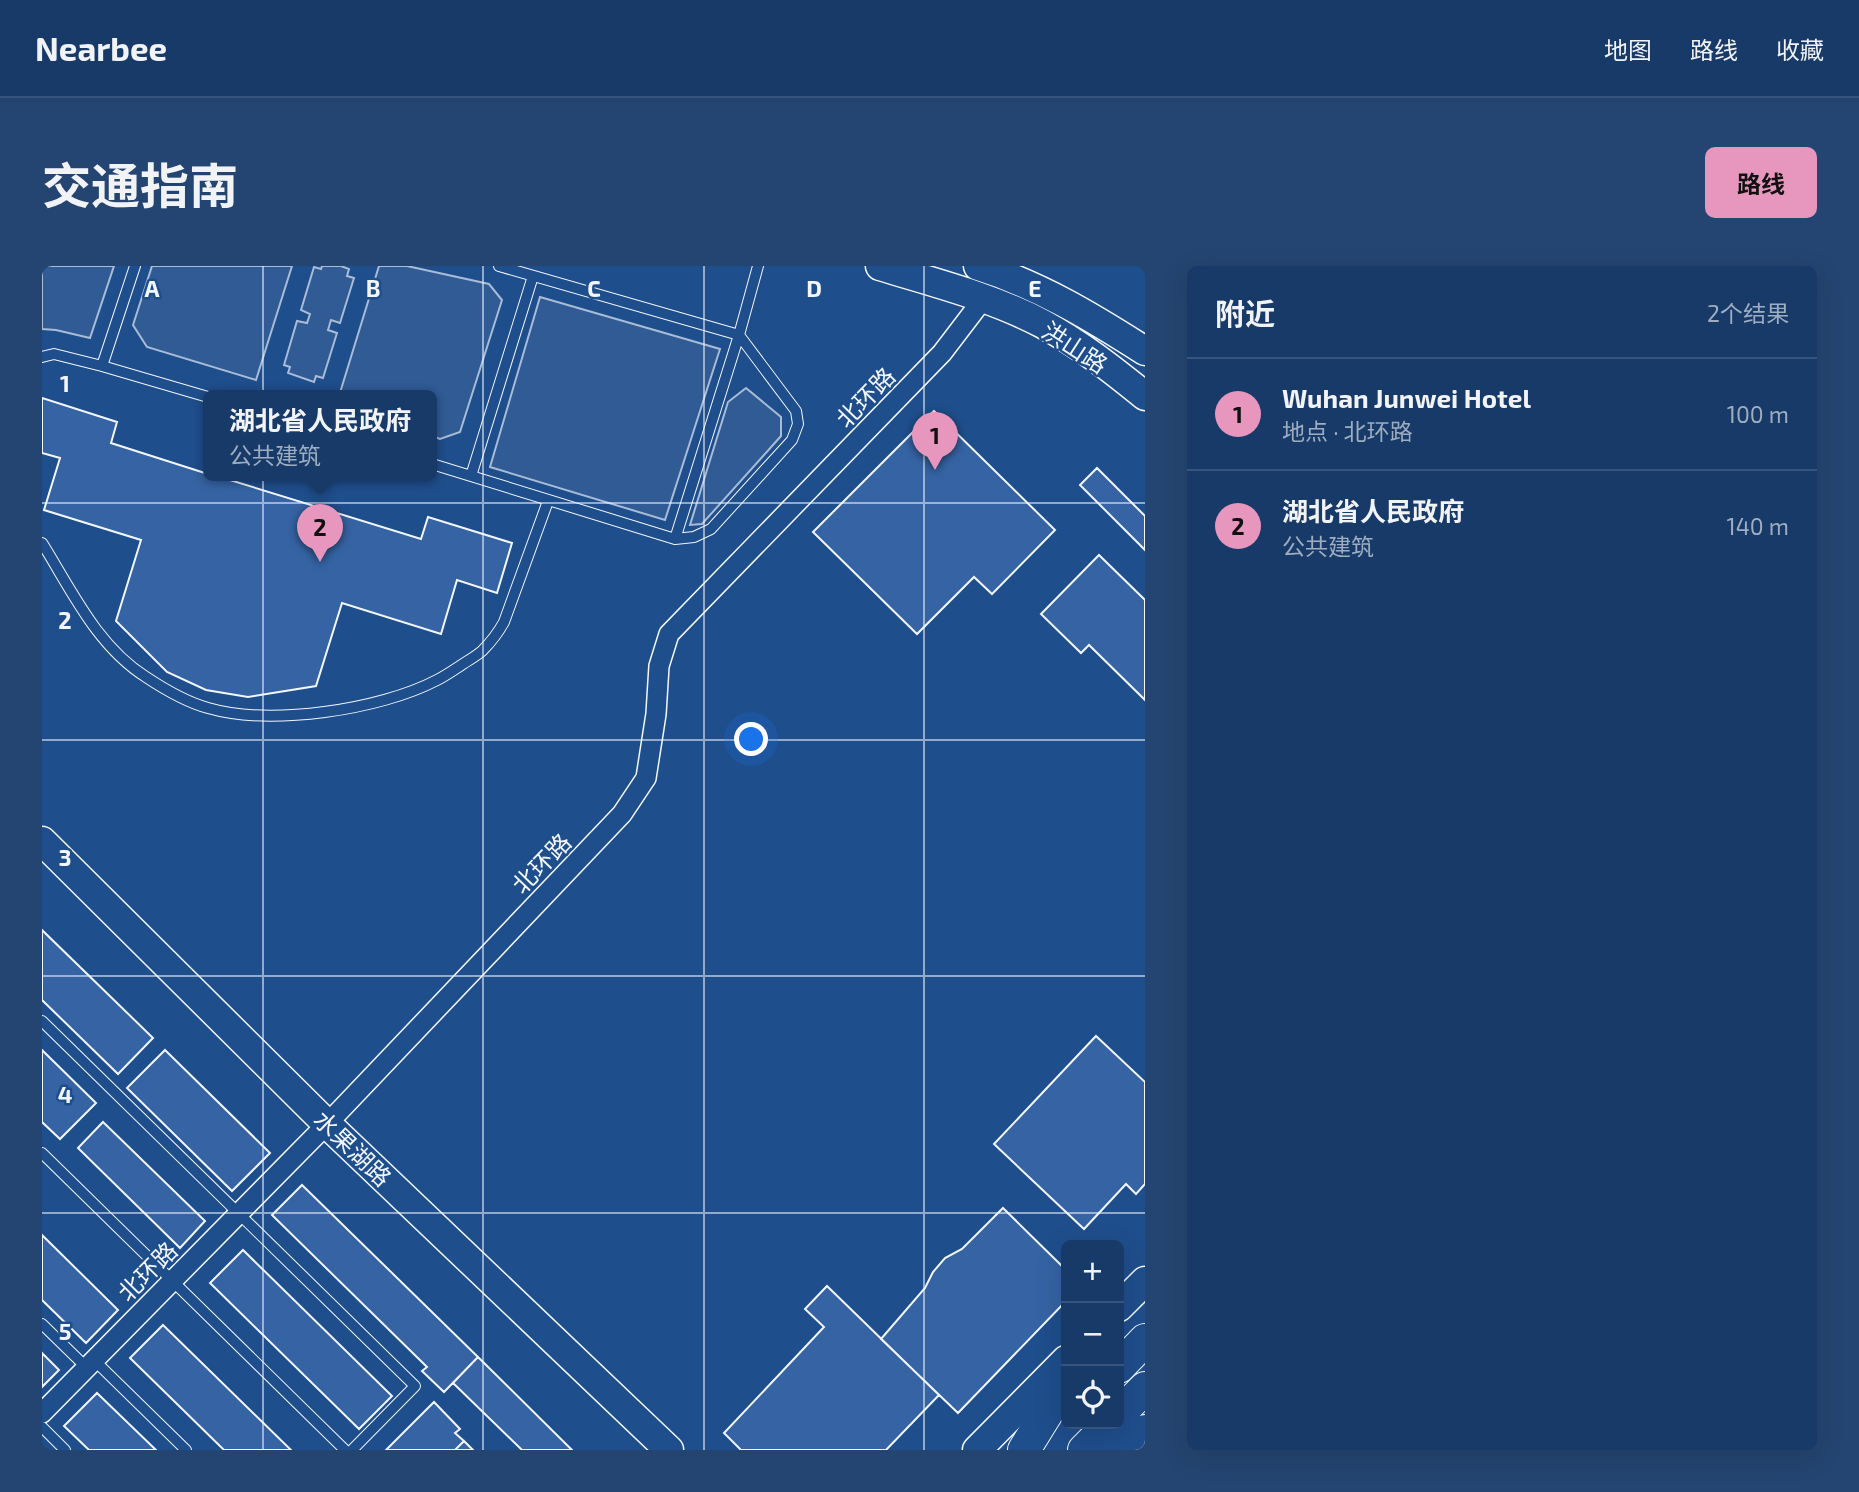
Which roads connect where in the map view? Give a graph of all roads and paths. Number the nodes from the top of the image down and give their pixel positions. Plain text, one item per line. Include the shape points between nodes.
1 (135, 266) edge
2 (499, 266) edge
3 (758, 266) edge
4 (880, 266) edge
5 (978, 266) edge
6 (533, 276) junction
7 (984, 298) junction
8 (739, 335) junction
9 (1145, 351) edge
10 (42, 357) edge
11 (102, 366) junction
12 (203, 396) edge
13 (1145, 396) edge
14 (437, 466) edge
15 (471, 476) junction
16 (548, 501) junction
17 (675, 539) junction
18 (42, 543) edge
19 (42, 841) edge
20 (42, 1021) edge
21 (327, 1124) junction
22 (42, 1153) edge
23 (239, 1213) junction
24 (172, 1281) junction
25 (1145, 1281) edge
26 (1123, 1303) edge
27 (42, 1324) edge
28 (1145, 1340) edge
29 (90, 1364) junction
30 (1061, 1365) edge
31 (1120, 1366) edge
32 (1145, 1388) edge
33 (1061, 1390) edge
34 (1124, 1409) edge
35 (42, 1413) edge
36 (1061, 1425) edge
37 (42, 1427) edge
38 (1105, 1429) edge
39 (1145, 1431) edge
40 (65, 1450) edge
41 (186, 1450) edge
42 (345, 1450) edge
43 (352, 1450) edge
44 (669, 1450) edge
45 (977, 1450) edge
46 (1024, 1450) edge
47 (1037, 1450) edge
48 (1084, 1450) edge
49 (1116, 1450) edge

1 - 11 lane
2 - 6 lane
3 - 8 lane
4 - 7 street, 洪山路
5 - 9 street, 洪山路 via 1048,293
6 - 8 lane
6 - 15 lane
7 - 13 street, 洪山路 via 1044,325
7 - 21 street, 北环路 via 942,353 669,634 659,666 646,778 622,814
8 - 17 lane
8 - 17 lane via 796,411 798,424 792,440 711,529
10 - 11 lane via 54,354
11 - 12 lane
14 - 15 lane
15 - 16 lane
16 - 17 lane
16 - 18 lane via 504,622 480,653 409,692 312,714 266,716 206,708 144,677 96,631
19 - 21 street, 水果湖路
20 - 23 lane
21 - 23 street, 北环路
21 - 44 street, 水果湖路
22 - 24 lane
23 - 24 street, 北环路
23 - 43 lane via 415,1386
24 - 29 street, 北环路
24 - 42 lane
25 - 26 street
27 - 29 lane
28 - 31 main road
29 - 35 street, 北环路
29 - 41 lane
30 - 45 street
32 - 34 main road
33 - 46 main road
36 - 47 main road
37 - 40 lane
38 - 48 main road
39 - 49 main road

